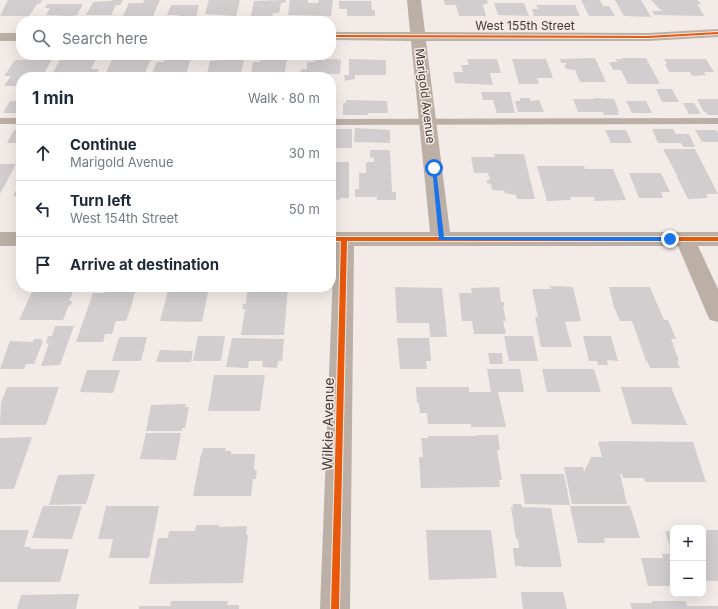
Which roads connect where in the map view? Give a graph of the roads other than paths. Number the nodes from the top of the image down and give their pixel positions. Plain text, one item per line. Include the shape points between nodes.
1 (414, 0) edge
2 (718, 33) edge
3 (336, 36) edge
4 (418, 36) junction
5 (0, 37) edge
6 (16, 37) edge
7 (0, 121) edge
8 (718, 121) edge
9 (16, 122) edge
10 (336, 122) edge
11 (429, 122) junction
12 (0, 239) edge
13 (16, 239) edge
14 (337, 239) edge
15 (441, 239) junction
16 (685, 239) junction
17 (718, 239) edge
18 (718, 314) edge
19 (335, 609) edge

1 - 4 street, Marigold Avenue
2 - 4 street, West 155th Street via 648,37
3 - 4 street, West 155th Street
4 - 11 street, Marigold Avenue
5 - 6 street
7 - 9 lane
8 - 11 lane
10 - 11 lane
11 - 15 street, Marigold Avenue
12 - 13 street
14 - 15 street
14 - 19 street, Wilkie Avenue
15 - 16 street
16 - 17 street
16 - 18 street

